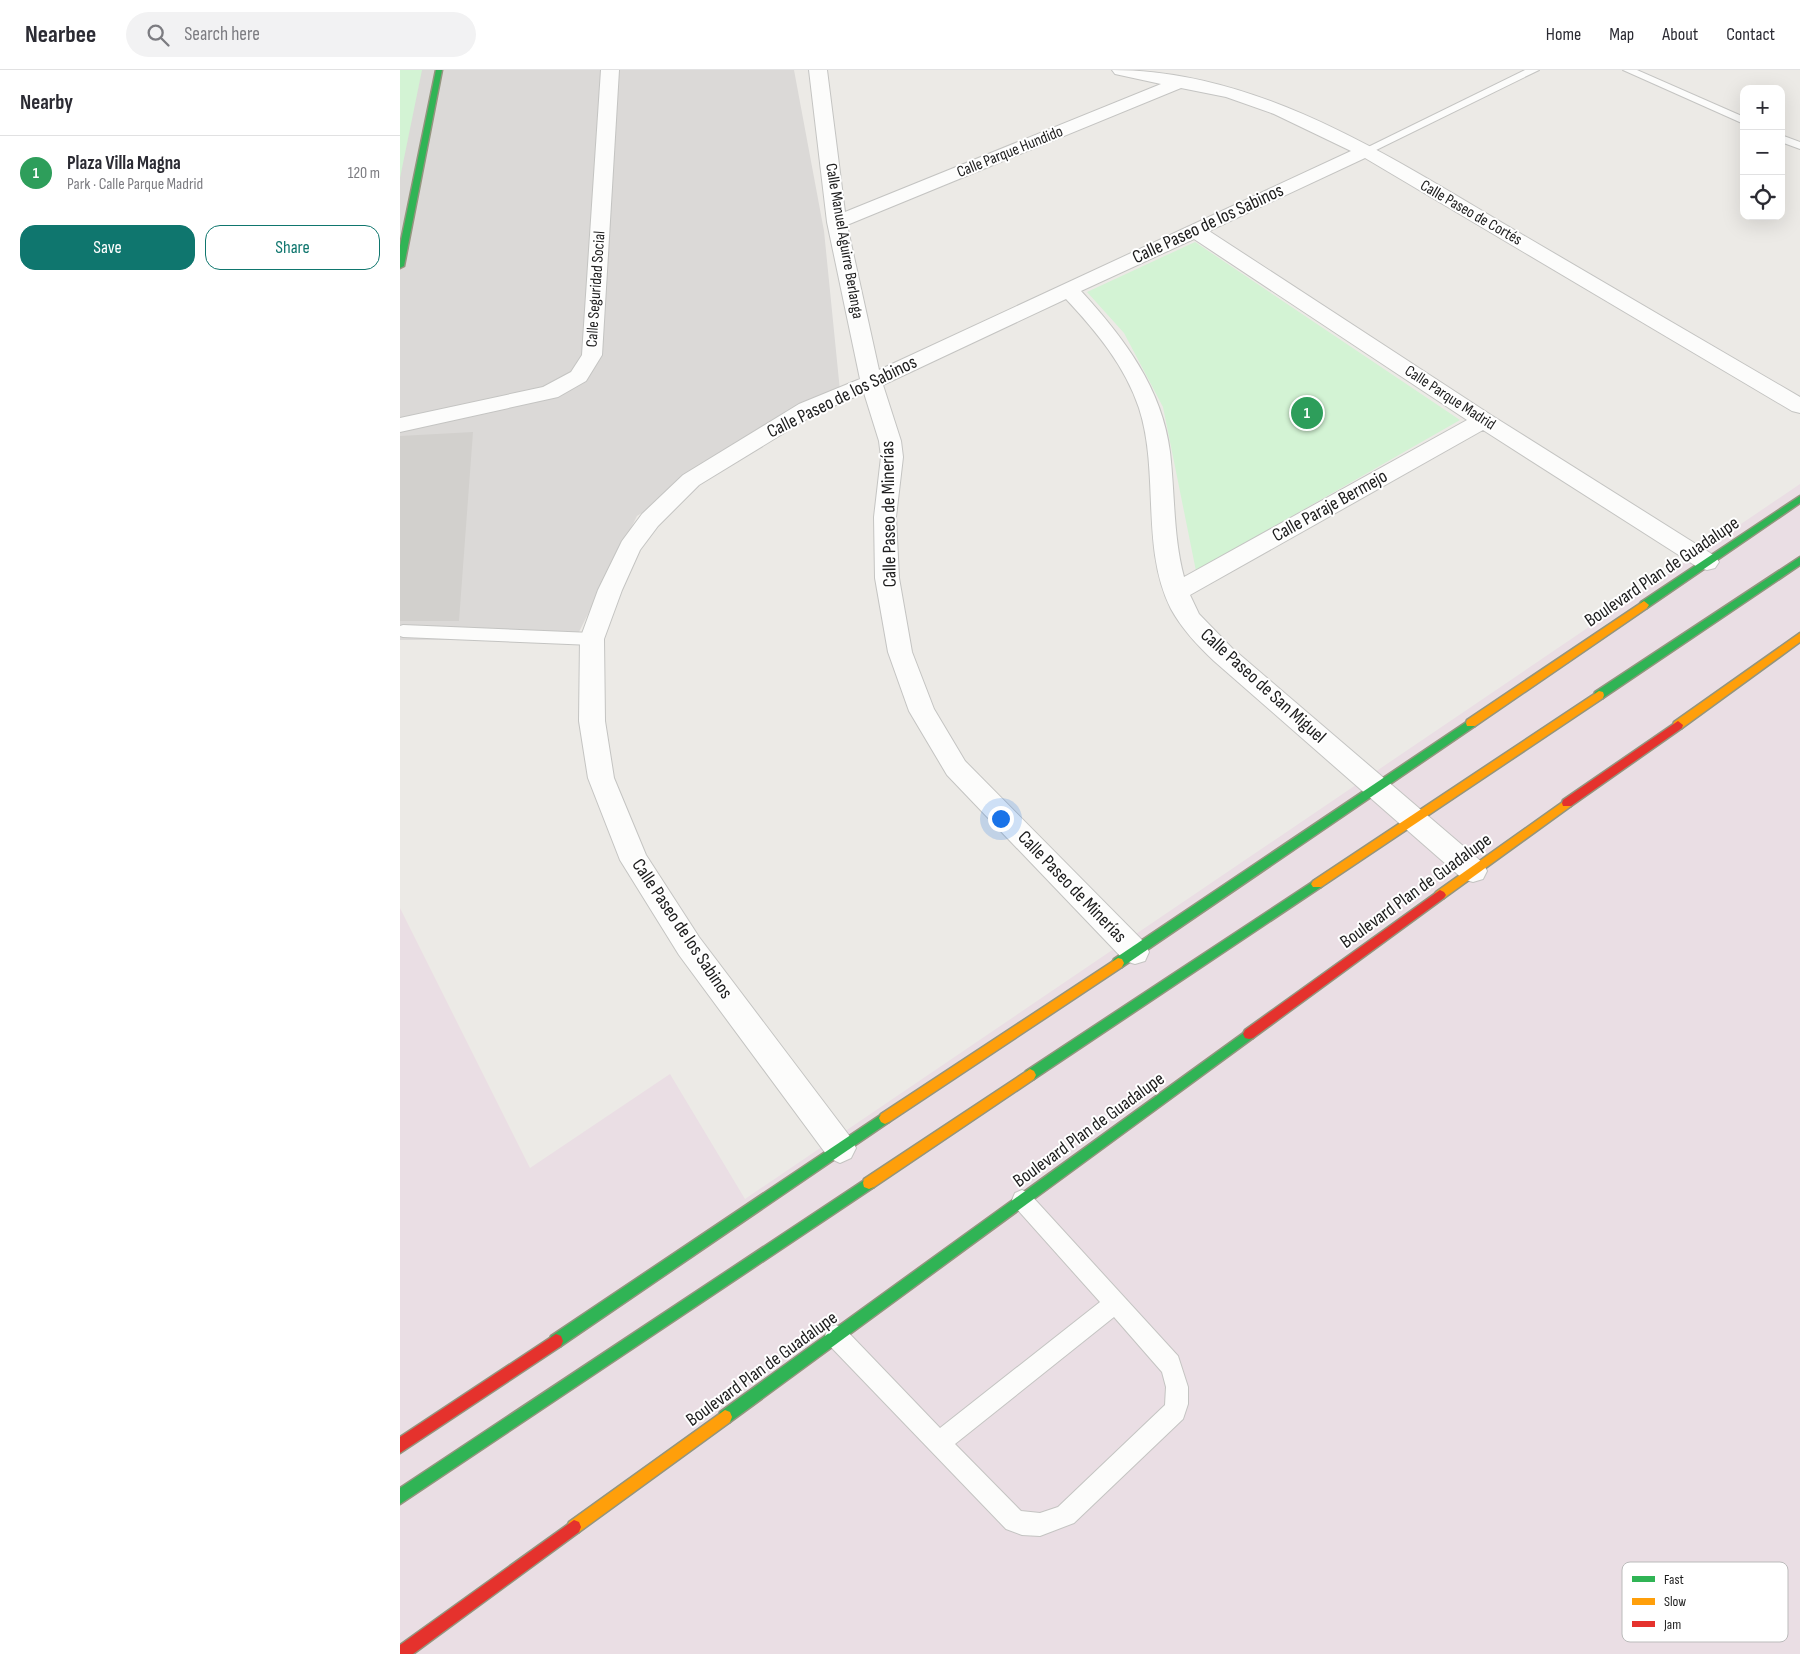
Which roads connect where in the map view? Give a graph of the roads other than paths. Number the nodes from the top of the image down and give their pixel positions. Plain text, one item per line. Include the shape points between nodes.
1 (439, 70) edge
2 (610, 70) edge
3 (818, 70) edge
4 (1121, 70) edge
5 (1534, 70) edge
6 (1628, 70) edge
7 (1182, 81) junction
8 (1740, 119) edge
9 (1785, 140) edge
10 (1800, 146) edge
11 (1366, 151) junction
12 (837, 222) junction
13 (1194, 230) junction
14 (400, 266) edge
15 (1069, 290) junction
16 (871, 382) junction
17 (1800, 406) edge
18 (1483, 420) junction
19 (400, 425) edge
20 (1800, 499) edge
21 (1800, 560) edge
22 (1707, 562) junction
23 (1176, 592) junction
24 (403, 631) dead end
25 (1800, 637) edge
26 (592, 640) junction
27 (1376, 787) junction
28 (1415, 817) junction
29 (1473, 871) junction
30 (1135, 952) junction
31 (840, 1148) junction
32 (1022, 1200) junction
33 (1116, 1303) junction
34 (836, 1336) junction
35 (938, 1443) junction
36 (400, 1446) edge
37 (400, 1497) edge
38 (400, 1654) edge

1 - 14 main road
2 - 19 street, Calle Seguridad Social via 592,355 588,367 581,377 565,388
3 - 12 street, Calle Manuel Aguirre Berlanga
4 - 7 street, Calle Paseo de Cortés
5 - 11 lane, Calle Paseo de los Sabinos
6 - 8 lane
7 - 11 street, Calle Paseo de Cortés via 1280,110
7 - 12 street, Calle Parque Hundido
9 - 10 lane
11 - 13 street, Calle Paseo de los Sabinos
11 - 17 street, Calle Paseo de Cortés
12 - 16 street, Calle Manuel Aguirre Berlanga
13 - 15 street, Calle Paseo de los Sabinos
13 - 18 street, Calle Parque Madrid
15 - 16 street, Calle Paseo de los Sabinos
15 - 23 street, Calle Paseo de San Miguel via 1106,330 1143,393 1155,429 1168,556
16 - 26 street, Calle Paseo de los Sabinos via 807,409 690,480 650,520 630,547
16 - 30 street, Calle Paseo de Minerías via 892,457 885,517 887,578 900,652 922,712 956,768
18 - 22 street, Calle Parque Madrid
18 - 23 street, Calle Paraje Bermejo
20 - 22 main road, Boulevard Plan de Guadalupe
21 - 28 main road
22 - 27 main road, Boulevard Plan de Guadalupe
23 - 27 street, Calle Paseo de San Miguel via 1183,609 1196,626 1225,656
24 - 26 lane
25 - 29 main road, Boulevard Plan de Guadalupe
26 - 31 street, Calle Paseo de los Sabinos via 592,721 601,778 634,860 689,946
27 - 28 street, Calle Paseo de San Miguel
27 - 30 main road, Boulevard Plan de Guadalupe
28 - 29 street, Calle Paseo de San Miguel
28 - 37 main road
29 - 32 main road, Boulevard Plan de Guadalupe
30 - 31 main road, Boulevard Plan de Guadalupe
31 - 36 main road, Boulevard Plan de Guadalupe
32 - 33 lane
32 - 34 main road, Boulevard Plan de Guadalupe
33 - 35 lane
33 - 35 lane via 1170,1364 1179,1393 1175,1411 1066,1515 1048,1524 1030,1526 1014,1521
34 - 35 lane
34 - 38 main road, Boulevard Plan de Guadalupe

